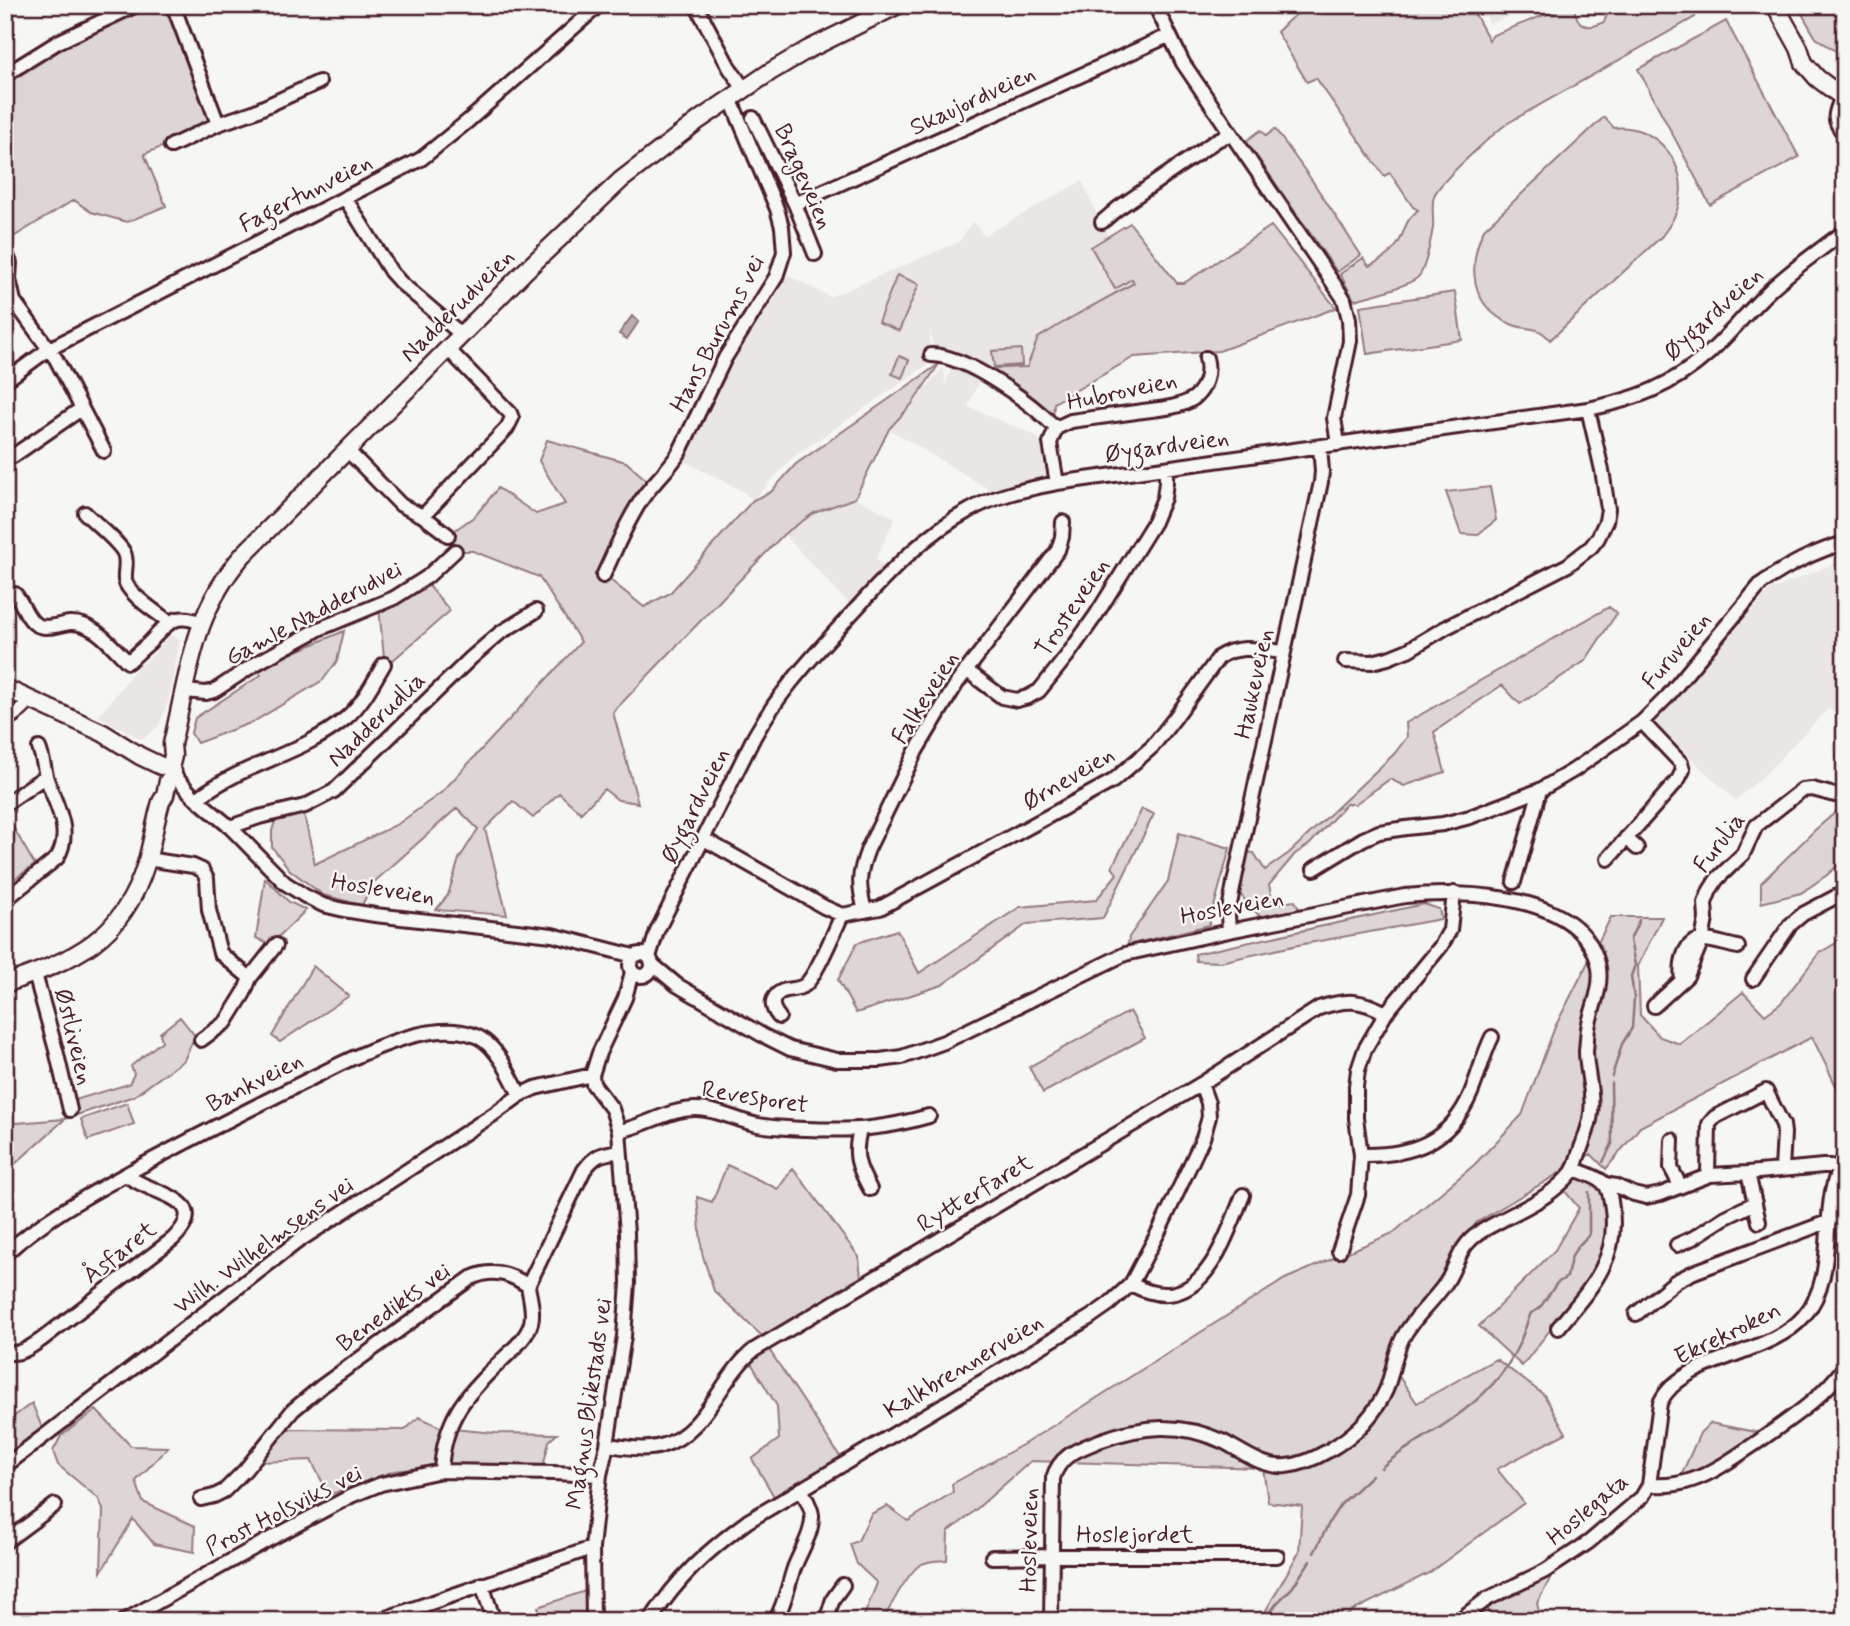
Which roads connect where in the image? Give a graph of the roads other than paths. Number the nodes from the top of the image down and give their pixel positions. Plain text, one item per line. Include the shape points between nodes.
1 (136, 5) edge
2 (173, 5) edge
3 (599, 5) edge
4 (696, 5) edge
5 (898, 5) edge
6 (1155, 5) edge
7 (1775, 5) edge
8 (1168, 36) junction
9 (5, 75) edge
10 (319, 82) dead end
11 (744, 89) junction
12 (1844, 95) edge
13 (730, 99) junction
14 (753, 118) dead end
15 (218, 124) junction
16 (1844, 128) edge
17 (1230, 134) junction
18 (170, 146) dead end
19 (345, 198) junction
20 (795, 204) junction
21 (1102, 222) dead end
22 (1845, 231) edge
23 (5, 251) edge
24 (815, 254) dead end
25 (462, 335) junction
26 (49, 349) junction
27 (448, 349) junction
28 (931, 355) dead end
29 (1206, 358) dead end
30 (5, 381) edge
31 (81, 409) junction
32 (1588, 409) junction
33 (1056, 428) junction
34 (1338, 444) junction
35 (1320, 447) junction
36 (347, 450) junction
37 (104, 451) dead end
38 (13, 456) dead end
39 (1166, 468) junction
40 (1057, 484) junction
41 (85, 513) dead end
42 (423, 516) junction
43 (1063, 522) dead end
44 (448, 535) dead end
45 (1845, 543) edge
46 (455, 551) dead end
47 (603, 576) dead end
48 (15, 594) dead end
49 (536, 611) dead end
50 (169, 622) junction
51 (201, 623) junction
52 (1284, 652) junction
53 (1345, 661) dead end
54 (384, 664) dead end
55 (966, 670) junction
56 (5, 688) edge
57 (185, 691) junction
58 (30, 699) junction
59 (5, 720) edge
60 (1642, 722) junction
61 (39, 748) dead end
62 (162, 767) junction
63 (46, 776) junction
64 (1540, 790) junction
65 (1844, 794) edge
66 (196, 797) junction
67 (5, 804) edge
68 (230, 828) junction
69 (1626, 838) junction
70 (704, 839) junction
71 (1637, 848) dead end
72 (147, 859) junction
73 (1608, 859) dead end
74 (1314, 869) dead end
75 (1514, 882) dead end
76 (1845, 892) edge
77 (1454, 893) junction
78 (5, 900) edge
79 (865, 911) junction
80 (842, 915) junction
81 (1229, 931) junction
82 (1702, 940) junction
83 (275, 945) dead end
84 (1738, 947) dead end
85 (640, 965) junction
86 (35, 974) junction
87 (250, 978) junction
88 (1753, 979) dead end
89 (5, 984) edge
90 (1654, 1006) dead end
91 (1386, 1013) junction
92 (779, 1017) dead end
93 (1492, 1037) dead end
94 (201, 1040) dead end
95 (592, 1080) junction
96 (1201, 1084) junction
97 (520, 1095) junction
98 (70, 1111) dead end
99 (929, 1115) dead end
100 (860, 1130) junction
101 (619, 1131) junction
102 (1672, 1140) dead end
103 (620, 1151) junction
104 (1361, 1155) junction
105 (1845, 1157) edge
106 (1574, 1169) junction
107 (1782, 1169) junction
108 (1841, 1170) edge
109 (1748, 1173) junction
110 (125, 1175) junction
111 (1708, 1175) junction
112 (1604, 1184) junction
113 (1680, 1185) junction
114 (870, 1189) dead end
115 (1243, 1195) dead end
116 (1755, 1203) junction
117 (1830, 1221) junction
118 (1759, 1222) dead end
119 (1677, 1245) dead end
120 (1339, 1251) dead end
121 (5, 1254) edge
122 (1131, 1284) junction
123 (528, 1286) junction
124 (1636, 1314) dead end
125 (1558, 1328) dead end
126 (5, 1352) edge
127 (1845, 1366) edge
128 (607, 1445) junction
129 (5, 1466) edge
130 (441, 1471) junction
131 (600, 1475) junction
132 (1649, 1485) junction
133 (801, 1489) junction
134 (201, 1499) dead end
135 (55, 1505) dead end
136 (5, 1542) edge
137 (592, 1548) junction
138 (1052, 1556) junction
139 (1277, 1556) dead end
140 (992, 1557) dead end
141 (482, 1584) junction
142 (843, 1585) dead end
143 (124, 1621) edge
144 (377, 1621) edge
145 (494, 1621) edge
146 (593, 1621) edge
147 (650, 1621) edge
148 (775, 1621) edge
149 (826, 1621) edge
150 (1051, 1621) edge
151 (1458, 1621) edge

1 - 9 street
2 - 15 street
3 - 19 street, Fagertunveien via 440,144 408,167
4 - 11 street
5 - 11 main road, Nadderudveien via 807,50
6 - 8 street
7 - 12 main road via 1799,48
8 - 17 street
8 - 20 street, Skaujordveien
10 - 15 street
11 - 13 main road, Nadderudveien
12 - 16 street via 1835,114 1838,129
13 - 25 main road, Nadderudveien via 621,180
13 - 47 street, Hans Burums vei via 777,209 784,252 764,298 718,372 679,453 638,505
14 - 20 street, Brageveien
15 - 18 street
17 - 21 street
17 - 34 street via 1344,299 1351,335 1335,418
19 - 25 street via 391,272
19 - 26 street, Fagertunveien
20 - 24 street, Brageveien
22 - 32 street, Øygardveien via 1781,280 1708,354 1677,377 1632,398
23 - 26 street via 14,301
25 - 27 main road, Nadderudveien
26 - 30 street, Fagertunveien
26 - 31 street
27 - 36 main road, Nadderudveien
27 - 42 street via 512,418
28 - 33 street via 959,362 1004,386
29 - 33 street, Hubroveien via 1202,390 1177,406 1071,421
31 - 37 street
31 - 38 street
32 - 34 street, Øygardveien
32 - 53 street via 1608,509 1591,547 1568,565 1408,650 1373,662
33 - 40 street via 1050,443
34 - 35 street, Øygardveien
35 - 39 street, Øygardveien
35 - 52 street, Haukeveien via 1321,482
36 - 42 street via 401,505
36 - 51 main road, Nadderudveien via 233,566
39 - 40 street, Øygardveien
39 - 55 street, Trosteveien via 1164,498 1154,522 1096,615 1039,691 1017,699 1002,697
40 - 70 street, Øygardveien via 972,508 906,555 771,707
41 - 50 street via 123,550 127,587
42 - 44 street
43 - 55 street, Falkeveien via 1058,550
45 - 60 street, Furuveien via 1795,563 1761,584
46 - 57 street, Gamle Nadderudvei via 427,577 394,598 319,629 214,691
48 - 50 street via 36,625 86,626 128,662
49 - 68 street, Nadderudlia via 471,658 334,791 305,806
50 - 51 street via 180,618
51 - 57 main road, Nadderudveien
52 - 79 street, Ørneveien via 1228,651 1152,747 1114,781 902,897
52 - 81 street, Haukeveien via 1235,878
54 - 66 street via 359,704 335,726 300,748
55 - 79 street, Falkeveien via 916,751 868,849 859,878
56 - 58 main road, Hosleveien
57 - 62 main road, Nadderudveien
58 - 59 street
58 - 62 main road, Hosleveien
60 - 64 street, Furuveien
60 - 69 street via 1683,770
61 - 63 street
62 - 66 street, Hosleveien via 183,792
62 - 72 main road, Nadderudveien via 161,802
63 - 67 street
63 - 78 street via 64,826 61,850
64 - 74 street, Furuveien via 1443,824 1379,832
64 - 75 street
65 - 82 street, Furulia via 1802,790 1756,826 1743,854 1710,890
66 - 68 street, Hosleveien
68 - 85 street, Hosleveien via 285,883 323,905 542,933 603,947
69 - 71 street
69 - 73 street
70 - 80 street
70 - 85 street, Øygardveien
72 - 86 main road, Nadderudveien via 135,892 115,923 80,953
72 - 87 street via 202,870 220,953
76 - 88 street via 1790,925
77 - 81 street, Hosleveien via 1405,895
77 - 91 street via 1450,930 1441,946
77 - 106 street, Hosleveien via 1494,896 1535,907 1574,926 1591,945 1600,972 1586,1052 1591,1114
79 - 80 street, Ørneveien
80 - 92 street via 805,984 777,994 772,1002
81 - 85 street, Hosleveien via 1125,954 944,1042 880,1060 837,1060 790,1049
82 - 84 street
82 - 90 street, Furulia via 1682,981
83 - 87 street
85 - 95 street, Øygardveien via 599,1054
86 - 89 main road, Nadderudveien
86 - 98 street, Østliveien
87 - 94 street via 226,1022
91 - 96 street, Rytterfaret via 1360,1002 1340,1001 1319,1008
91 - 104 street via 1358,1070 1356,1118
93 - 104 street via 1462,1111 1439,1136 1396,1154
95 - 97 street, Wilh. Wilhelmsens vei via 580,1086 560,1083 535,1088
95 - 101 street, Magnus Blikstads vei via 612,1110
96 - 122 street, Kalkbrennerveien via 1209,1117 1203,1138
96 - 128 street, Rytterfaret via 754,1350 694,1426 677,1439 648,1448
97 - 110 street, Bankveien via 487,1043 468,1032 438,1031 352,1058
97 - 129 street, Wilh. Wilhelmsens vei via 297,1242
99 - 100 street, Revesporet
100 - 101 street, Revesporet via 772,1128 685,1109
100 - 114 street via 858,1162
101 - 103 street, Magnus Blikstads vei
102 - 113 street via 1671,1168
103 - 123 street via 597,1155 584,1170
103 - 128 street, Magnus Blikstads vei via 627,1313
104 - 120 street via 1358,1195
105 - 108 street, Ekrekroken
106 - 112 street
106 - 138 street, Hosleveien via 1547,1195 1486,1228 1465,1245 1448,1281 1402,1339 1386,1391 1375,1409 1344,1440 1287,1466 1258,1460 1222,1441 1180,1428 1136,1429 1092,1444 1057,1466
107 - 108 street via 1823,1166
107 - 109 street
107 - 111 street via 1783,1125 1766,1091 1709,1124
108 - 117 street, Ekrekroken
109 - 111 street
109 - 116 street
110 - 121 street, Bankveien via 48,1220
110 - 126 street, Åsfaret via 174,1198 186,1210 185,1224 41,1340 17,1353
111 - 113 street
112 - 113 street via 1646,1197
112 - 125 street via 1613,1217 1606,1261 1598,1279
115 - 122 street via 1220,1249 1201,1278 1166,1295
116 - 118 street
116 - 119 street
117 - 124 street via 1694,1272
117 - 132 street, Ekrekroken via 1823,1276 1804,1317 1786,1333 1697,1371 1665,1393
122 - 133 street, Kalkbrennerveien via 1089,1318
123 - 130 street via 533,1313 527,1333 466,1397 453,1418
123 - 134 street, Benedikts vei via 496,1272 471,1278 322,1386 293,1410 224,1491
127 - 132 street, Hoslegata via 1801,1412 1739,1454 1695,1479
128 - 131 street, Magnus Blikstads vei
130 - 131 street, Prost Holsviks vei
130 - 143 street, Prost Holsviks vei via 381,1484 351,1496
131 - 137 street, Magnus Blikstads vei
132 - 151 street, Hoslegata via 1642,1497 1589,1542 1545,1571 1487,1599
133 - 147 street, Kalkbrennerveien via 721,1541 685,1573
133 - 148 street via 811,1511 810,1529
135 - 136 street
137 - 141 street
137 - 146 street, Magnus Blikstads vei
138 - 139 street, Hoslejordet
138 - 140 street, Hoslejordet
138 - 150 street, Hosleveien
141 - 144 street
141 - 145 street
142 - 149 street

